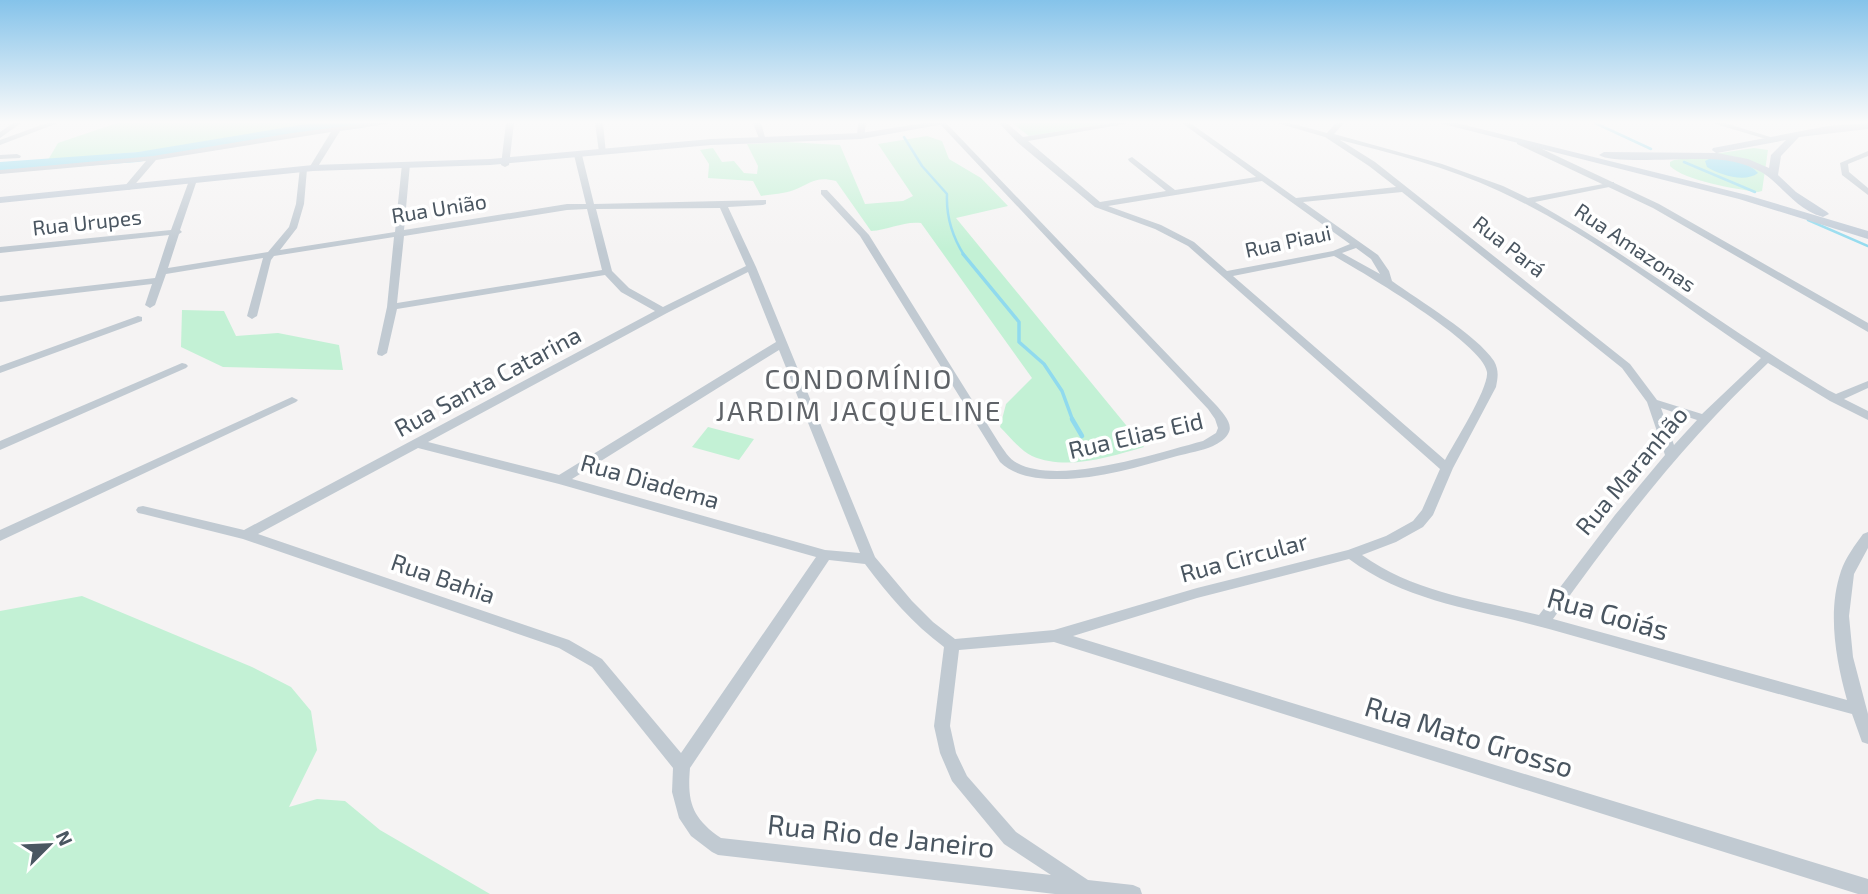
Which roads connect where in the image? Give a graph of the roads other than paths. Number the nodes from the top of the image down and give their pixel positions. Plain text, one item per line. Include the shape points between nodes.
1 (80, 165) edge
2 (147, 165) edge
3 (311, 165) edge
4 (437, 165) edge
5 (580, 165) edge
6 (982, 165) edge
7 (1050, 165) edge
8 (1139, 165) edge
9 (1246, 165) edge
10 (1371, 165) edge
11 (1429, 165) edge
12 (1568, 165) edge
13 (1613, 165) edge
14 (1666, 165) edge
15 (1749, 165) edge
16 (1773, 165) edge
17 (1844, 165) edge
18 (405, 166) junction
19 (308, 169) junction
20 (0, 172) edge
21 (1773, 175) junction
22 (1264, 177) junction
23 (193, 180) junction
24 (1611, 184) junction
25 (1702, 186) junction
26 (1782, 186) junction
27 (128, 187) junction
28 (1403, 189) junction
29 (824, 192) dead end
30 (1868, 192) edge
31 (1173, 193) junction
32 (1743, 197) junction
33 (0, 200) edge
34 (1297, 200) junction
35 (1527, 201) junction
36 (763, 202) dead end
37 (723, 205) junction
38 (1098, 205) junction
39 (588, 206) junction
40 (177, 232) junction
41 (399, 233) junction
42 (1868, 234) edge
43 (1357, 244) junction
44 (0, 250) edge
45 (271, 253) junction
46 (1335, 253) junction
47 (751, 267) junction
48 (607, 272) junction
49 (1226, 274) junction
50 (162, 275) junction
51 (1387, 282) junction
52 (0, 299) edge
53 (150, 305) dead end
54 (392, 307) junction
55 (663, 311) junction
56 (252, 316) dead end
57 (138, 318) dead end
58 (1868, 328) edge
59 (781, 344) junction
60 (382, 353) dead end
61 (1766, 359) junction
62 (181, 366) dead end
63 (0, 370) edge
64 (1868, 384) edge
65 (1834, 399) junction
66 (292, 400) dead end
67 (1653, 402) junction
68 (1868, 416) edge
69 (1706, 419) junction
70 (419, 444) junction
71 (0, 446) edge
72 (1672, 456) junction
73 (1447, 468) junction
74 (561, 480) junction
75 (143, 510) dead end
76 (246, 535) junction
77 (0, 536) edge
78 (1868, 537) edge
79 (1351, 554) junction
80 (825, 555) junction
81 (869, 559) junction
82 (1542, 622) junction
83 (1054, 636) junction
84 (952, 645) junction
85 (1857, 709) junction
86 (1868, 737) edge
87 (682, 766) junction
88 (1084, 886) junction
89 (1868, 888) edge
90 (1133, 894) edge

1 - 20 street
2 - 27 street
3 - 19 street
4 - 18 main road
5 - 39 street
6 - 29 street, Rua Elias Eid via 1212,407 1225,426 1219,438 1087,473 1051,475 1015,467 993,443 864,235
7 - 38 street
8 - 31 street
9 - 22 street
10 - 28 street, Rua Pará
11 - 35 street, Rua Amazonas
12 - 24 street
13 - 25 main road
14 - 25 main road
15 - 21 main road
16 - 21 main road
17 - 30 street via 1845,173
18 - 19 main road
18 - 41 street
19 - 23 main road
19 - 45 street via 293,228
21 - 26 main road
22 - 31 street
22 - 34 street
23 - 27 main road
23 - 40 street
24 - 35 street
24 - 58 street
25 - 32 main road
26 - 32 main road via 1775,194
26 - 42 main road via 1817,211
27 - 33 main road
28 - 34 street
28 - 67 street, Rua Pará via 1611,351
31 - 38 street
32 - 42 main road
34 - 43 street
35 - 61 street, Rua Amazonas
36 - 37 street, Rua União
37 - 39 street, Rua União
37 - 47 street
38 - 49 street via 1178,236
39 - 41 street, Rua União
39 - 48 street
40 - 44 street, Rua Urupes
40 - 50 street
41 - 45 street, Rua União
41 - 54 street
43 - 46 street, Rua Piaui
43 - 51 street via 1375,257
45 - 50 street, Rua União
45 - 56 street
46 - 49 street, Rua Piaui
46 - 51 street
47 - 55 street, Rua Santa Catarina
47 - 59 street
48 - 54 street
48 - 55 street via 625,290
49 - 73 street
50 - 52 street, Rua União
50 - 53 street
51 - 73 street, Rua Circular via 1474,345 1493,373
54 - 60 street
55 - 70 street, Rua Santa Catarina
57 - 63 street
59 - 74 street
59 - 81 street
61 - 65 street, Rua Amazonas
61 - 69 street, Rua Maranhão
62 - 71 street
64 - 65 street
65 - 68 street, Rua Amazonas
66 - 77 street
67 - 69 street
67 - 72 street, Rua Pará
69 - 72 street, Rua Maranhão
70 - 74 street, Rua Diadema
70 - 76 street, Rua Santa Catarina
72 - 82 street, Rua Maranhão via 1603,537
73 - 79 street, Rua Circular via 1418,524
74 - 80 street, Rua Diadema
75 - 76 street, Rua Bahia
76 - 87 street, Rua Bahia via 580,652 608,674
78 - 85 street via 1847,573 1840,630
79 - 82 street, Rua Goiás via 1400,585
79 - 83 street, Rua Circular
80 - 81 street, Rua Diadema
80 - 87 street
81 - 84 street via 918,619
82 - 85 street, Rua Goiás
83 - 84 street, Rua Circular
83 - 89 street, Rua Mato Grosso
84 - 88 street via 942,726 961,781 1010,838
85 - 86 street
87 - 88 street, Rua Rio de Janeiro via 678,788 684,812 697,833 718,846
88 - 90 street, Rua Rio de Janeiro

